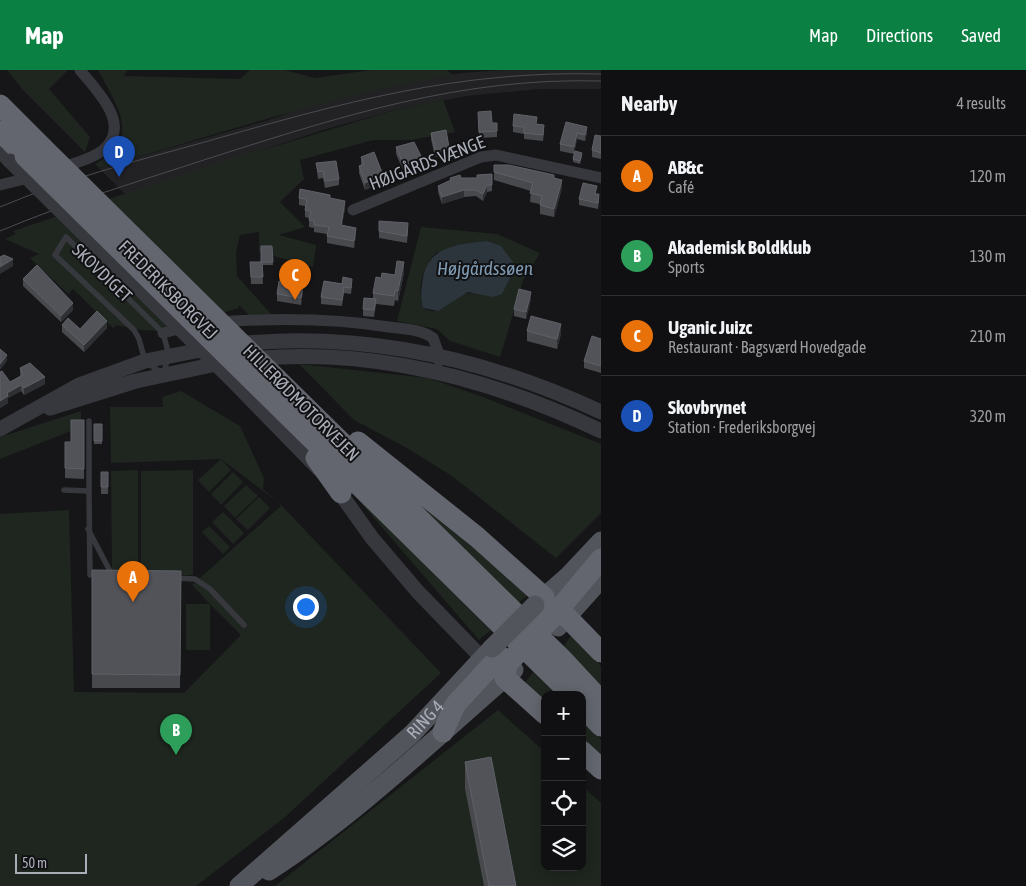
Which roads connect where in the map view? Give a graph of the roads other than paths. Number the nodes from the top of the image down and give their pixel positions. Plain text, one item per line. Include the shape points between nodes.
1 (80, 70) edge
2 (0, 90) edge
3 (0, 105) edge
4 (23, 128) junction
5 (0, 131) edge
6 (20, 154) edge
7 (601, 178) edge
8 (0, 185) edge
9 (353, 210) dead end
10 (163, 333) junction
11 (169, 355) junction
12 (440, 356) junction
13 (145, 361) junction
14 (434, 371) junction
15 (163, 374) junction
16 (278, 379) junction
17 (245, 383) junction
18 (279, 407) junction
19 (36, 411) junction
20 (601, 412) edge
21 (89, 421) dead end
22 (0, 429) edge
23 (601, 431) edge
24 (64, 490) dead end
25 (89, 491) junction
26 (342, 493) junction
27 (88, 529) junction
28 (601, 541) edge
29 (601, 559) edge
30 (90, 575) edge
31 (122, 578) edge
32 (168, 578) edge
33 (601, 579) edge
34 (551, 612) junction
35 (244, 625) dead end
36 (601, 652) edge
37 (499, 663) junction
38 (568, 691) edge
39 (601, 701) edge
40 (541, 710) edge
41 (586, 710) edge
42 (601, 726) edge
43 (443, 732) joint
44 (586, 755) edge
45 (601, 769) edge
46 (239, 886) edge
47 (244, 886) edge

1 - 8 street via 112,114 114,130 108,144 95,155 19,182
2 - 4 highway
3 - 4 highway, HILLERØDMOTORVEJEN
4 - 6 highway, HILLERØDMOTORVEJEN
5 - 6 highway, HILLERØDMOTORVEJEN
6 - 16 highway, HILLERØDMOTORVEJEN, bridge
6 - 17 highway, HILLERØDMOTORVEJEN, bridge
7 - 9 street, HØJGÅRDS VÆNGE via 496,155 480,157
10 - 11 lane
10 - 12 street via 205,323 259,319 354,322 427,334 436,343
10 - 13 lane, SKOVDIGET via 66,237 55,254 134,330
11 - 12 street via 240,344 312,339 376,344
11 - 13 street
11 - 15 lane
12 - 14 street
12 - 20 street via 532,384
13 - 15 lane
13 - 19 street via 79,385
14 - 15 street via 370,359 292,355 234,360
14 - 23 street via 517,396
15 - 19 street
16 - 34 highway via 477,537
16 - 39 highway, HILLERØDMOTORVEJEN
17 - 18 highway, HILLERØDMOTORVEJEN
17 - 26 street
18 - 26 highway
18 - 38 highway, HILLERØDMOTORVEJEN
19 - 22 street
21 - 25 lane
24 - 25 lane
25 - 27 lane
26 - 37 street via 372,538 418,592
27 - 30 lane
27 - 31 lane via 113,578
28 - 34 main road
29 - 34 highway
32 - 35 lane via 195,579 210,589
33 - 34 main road
34 - 36 highway
34 - 37 highway
37 - 40 highway
37 - 43 highway via 455,704
37 - 46 main road, RING 4 via 412,734
41 - 42 highway
43 - 47 main road, RING 4 via 334,824 292,856
44 - 45 highway

